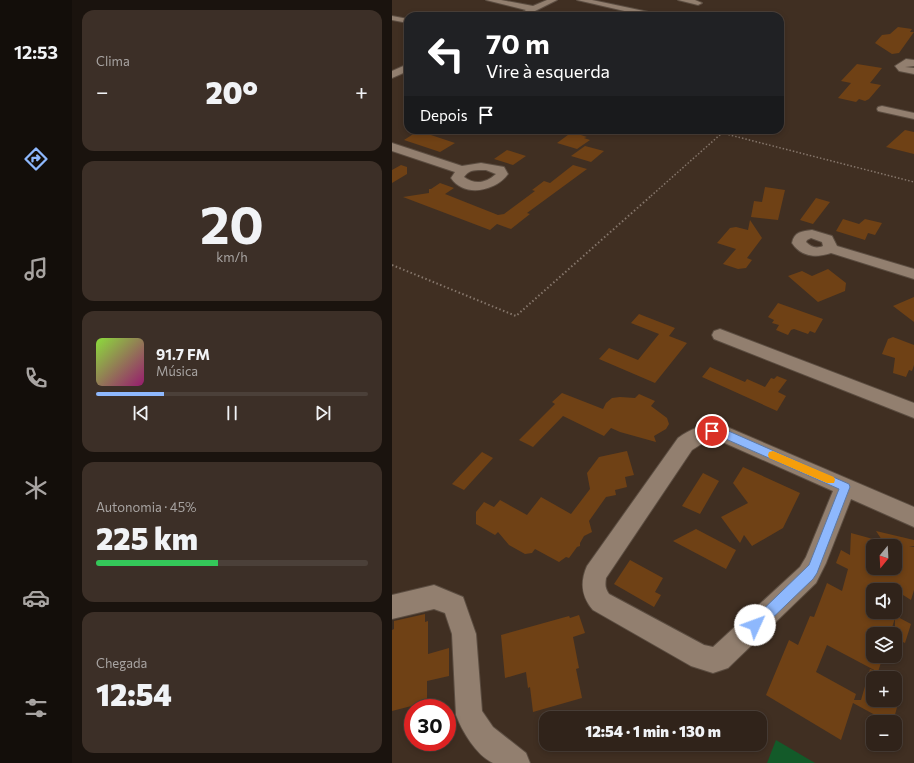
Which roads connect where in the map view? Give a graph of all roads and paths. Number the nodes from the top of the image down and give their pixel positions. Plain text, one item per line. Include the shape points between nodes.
1 (490, 0) edge
2 (553, 0) edge
3 (581, 0) edge
4 (682, 0) edge
5 (698, 3) dead end
6 (534, 9) junction
7 (528, 12) edge
8 (639, 12) edge
9 (392, 18) edge
10 (404, 20) edge
11 (914, 63) edge
12 (392, 69) edge
13 (404, 71) edge
14 (404, 72) edge
15 (914, 72) edge
16 (392, 75) edge
17 (882, 109) dead end
18 (914, 116) edge
19 (721, 134) edge
20 (726, 134) edge
21 (392, 147) edge
22 (462, 170) dead end
23 (914, 182) edge
24 (830, 248) dead end
25 (392, 265) edge
26 (914, 274) edge
27 (720, 335) dead end
28 (914, 411) edge
29 (845, 487) junction
30 (914, 517) edge
31 (392, 607) edge
32 (516, 763) edge

1 - 6 street
2 - 6 street
3 - 8 street
4 - 5 street
6 - 7 street
9 - 10 street
11 - 15 street via 906,62 900,66
12 - 13 street
14 - 16 street
17 - 18 street
19 - 25 path via 516,316
20 - 23 path
21 - 22 street
24 - 26 street
27 - 28 street
29 - 29 street via 720,432 712,431 698,435 686,444 596,574 593,582 596,596 601,602 700,657 719,659 808,575
29 - 30 street
31 - 32 street via 434,597 455,605 464,634 469,715 483,737

